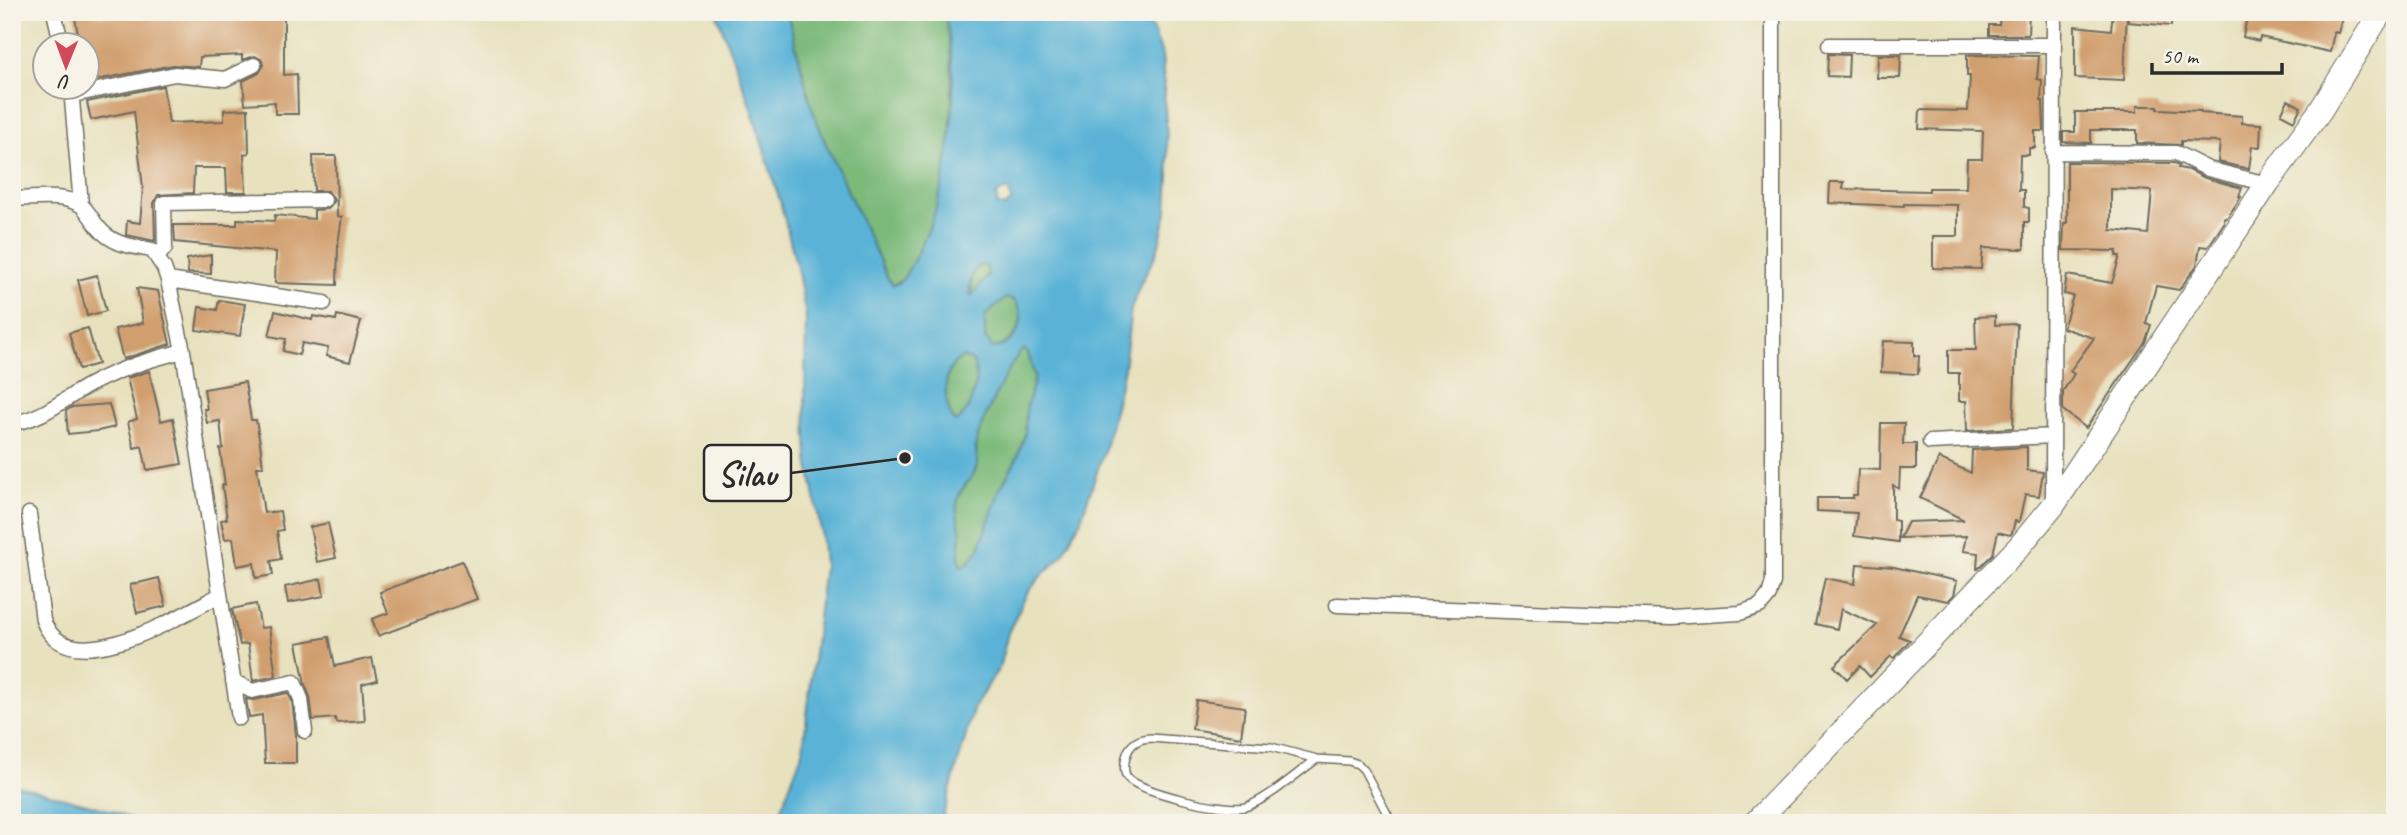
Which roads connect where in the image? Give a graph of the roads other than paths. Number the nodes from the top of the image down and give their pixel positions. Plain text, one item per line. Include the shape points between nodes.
1 (54, 12) edge
2 (1773, 12) edge
3 (2054, 12) edge
4 (2381, 12) edge
5 (59, 32) edge
6 (1829, 45) dead end
7 (2054, 45) junction
8 (254, 65) dead end
9 (102, 86) edge
10 (73, 102) edge
11 (2053, 152) junction
12 (2267, 184) junction
13 (12, 199) edge
14 (324, 200) dead end
15 (81, 205) junction
16 (158, 256) junction
17 (168, 280) junction
18 (324, 303) dead end
19 (183, 351) junction
20 (12, 423) edge
21 (2053, 436) junction
22 (1930, 442) dead end
23 (2053, 506) junction
24 (29, 514) dead end
25 (220, 595) junction
26 (1337, 605) dead end
27 (233, 681) junction
28 (239, 718) dead end
29 (305, 731) dead end
30 (1317, 759) junction
31 (1392, 823) edge
32 (1755, 823) edge

1 - 5 street
2 - 26 street via 1773,582 1766,601 1740,613 1671,617
3 - 7 street
4 - 12 main road via 2320,111
6 - 7 street
7 - 11 street
8 - 9 street via 225,79 174,74
10 - 15 street
11 - 12 street via 2176,153 2208,169
11 - 21 street
12 - 23 main road
13 - 15 street via 53,198
14 - 16 street via 164,203 165,248
15 - 16 street via 110,239 152,250
16 - 17 street
17 - 18 street
17 - 19 street
19 - 20 street via 129,366 41,414
19 - 25 street
21 - 22 street
21 - 23 street
23 - 32 main road
24 - 25 street via 43,620 48,634 65,644 89,648 118,643 152,631
25 - 27 street
27 - 28 street
27 - 29 street via 252,691 294,682
30 - 30 lane via 1259,801 1232,808 1142,787 1124,769 1131,746 1150,738 1271,747
30 - 31 lane via 1358,764

